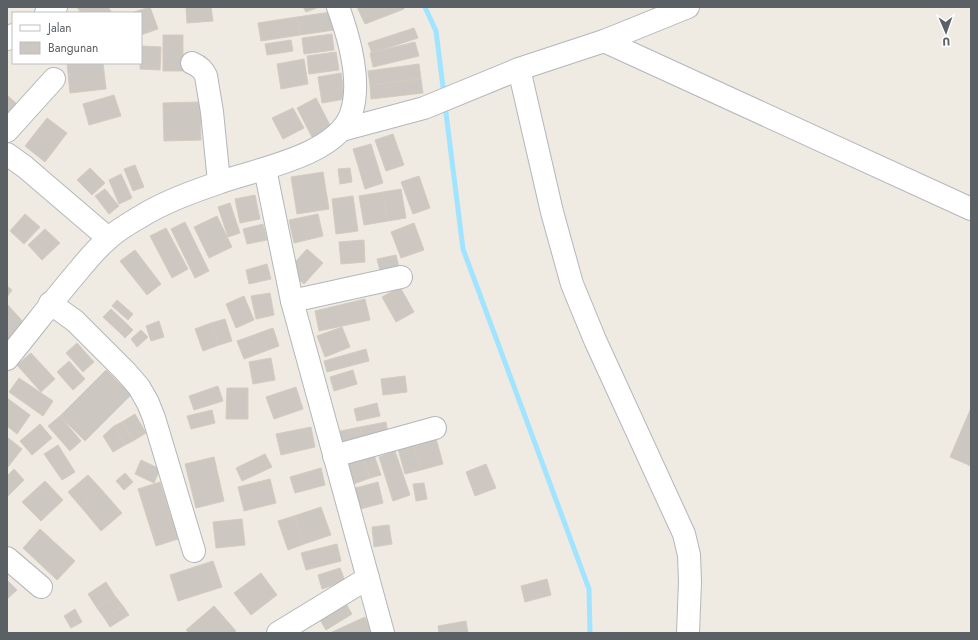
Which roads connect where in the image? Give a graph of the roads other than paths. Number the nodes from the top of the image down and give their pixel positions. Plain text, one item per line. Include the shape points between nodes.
1 (338, 7) edge
2 (688, 7) edge
3 (604, 41) junction
4 (192, 63) dead end
5 (519, 69) junction
6 (54, 79) dead end
7 (342, 130) junction
8 (7, 131) edge
9 (7, 154) edge
10 (265, 169) junction
11 (219, 182) junction
12 (971, 209) edge
13 (108, 238) junction
14 (401, 276) dead end
15 (292, 301) junction
16 (50, 303) junction
17 (7, 360) edge
18 (435, 428) dead end
19 (334, 456) junction
20 (194, 551) dead end
21 (7, 558) edge
22 (368, 578) junction
23 (41, 587) dead end
24 (278, 633) edge
25 (383, 633) edge
26 (688, 633) edge

1 - 7 street via 352,59 355,82 354,102
2 - 3 street
3 - 5 street
3 - 12 street
4 - 11 street via 204,71 207,80
5 - 7 street via 424,108
5 - 26 street via 552,212 572,284 684,534 689,555
6 - 8 street
7 - 10 street via 328,142
9 - 13 street via 26,167
10 - 11 street
10 - 15 street
11 - 13 street via 170,202
13 - 16 street
14 - 15 street
15 - 19 street
16 - 17 street
16 - 20 street via 75,322 139,387 154,418
18 - 19 street
19 - 22 street
21 - 23 street
22 - 24 street
22 - 25 street

